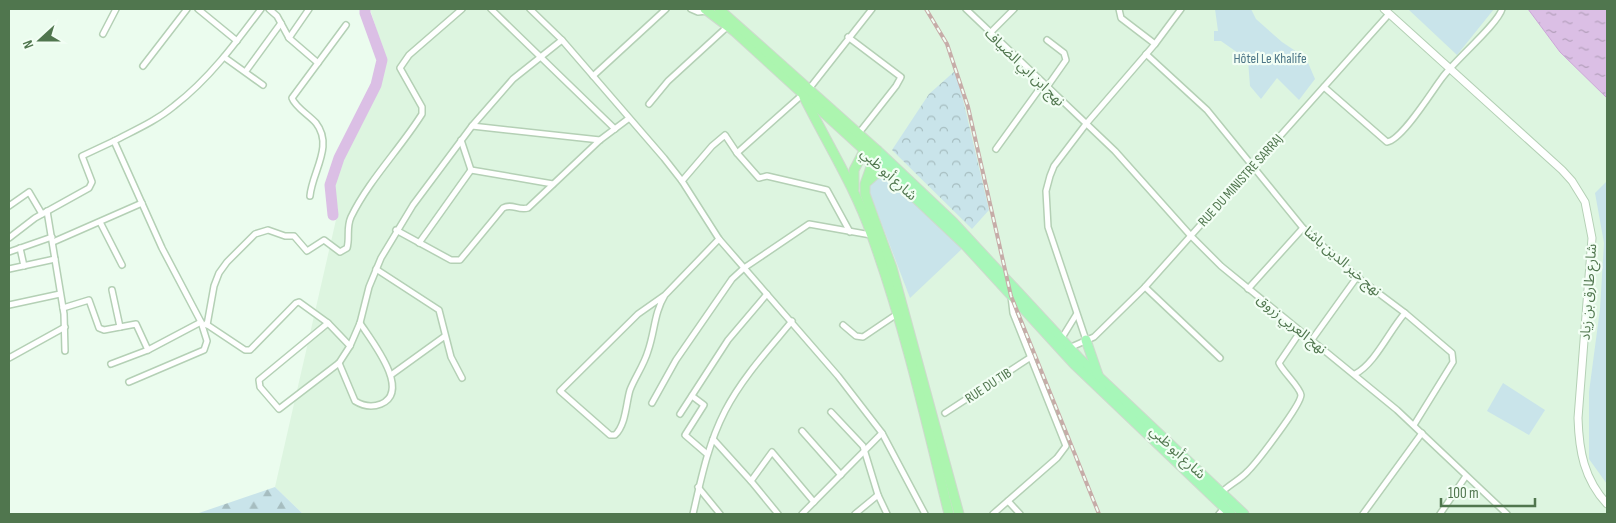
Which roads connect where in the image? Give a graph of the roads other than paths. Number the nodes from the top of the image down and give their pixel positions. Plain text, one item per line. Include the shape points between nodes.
1 (116, 9) edge
2 (187, 9) edge
3 (198, 9) edge
4 (261, 9) edge
5 (269, 9) edge
6 (308, 9) edge
7 (462, 9) edge
8 (491, 9) edge
9 (530, 9) edge
10 (666, 9) edge
11 (691, 9) edge
12 (719, 9) edge
13 (872, 9) edge
14 (966, 9) edge
15 (1014, 9) edge
16 (1119, 9) edge
17 (1181, 9) edge
18 (1502, 9) edge
19 (707, 10) edge
20 (1386, 11) edge
21 (281, 23) junction
22 (346, 25) dead end
23 (727, 27) junction
24 (990, 33) junction
25 (102, 34) dead end
26 (848, 37) junction
27 (289, 38) junction
28 (562, 40) junction
29 (1047, 40) dead end
30 (237, 41) junction
31 (1155, 44) junction
32 (1146, 54) junction
33 (542, 56) junction
34 (224, 57) junction
35 (318, 63) junction
36 (143, 66) dead end
37 (1450, 67) junction
38 (246, 72) junction
39 (593, 76) junction
40 (263, 85) dead end
41 (1045, 85) junction
42 (1324, 87) junction
43 (805, 94) junction
44 (649, 104) dead end
45 (628, 119) junction
46 (1086, 124) junction
47 (472, 126) junction
48 (615, 129) junction
49 (859, 133) junction
50 (461, 140) junction
51 (600, 140) junction
52 (114, 141) junction
53 (869, 142) junction
54 (996, 149) dead end
55 (864, 151) junction
56 (737, 153) junction
57 (875, 154) junction
58 (1254, 166) junction
59 (471, 170) junction
60 (888, 172) junction
61 (682, 180) junction
62 (553, 184) junction
63 (865, 184) junction
64 (310, 196) dead end
65 (856, 196) junction
66 (142, 204) junction
67 (9, 206) edge
68 (47, 211) junction
69 (42, 214) junction
70 (100, 222) junction
71 (1303, 228) junction
72 (396, 230) junction
73 (850, 232) junction
74 (872, 235) junction
75 (1191, 236) junction
76 (9, 238) edge
77 (53, 239) junction
78 (718, 239) junction
79 (419, 243) junction
80 (20, 248) junction
81 (9, 252) edge
82 (56, 259) junction
83 (122, 265) dead end
84 (24, 266) junction
85 (744, 268) junction
86 (9, 269) edge
87 (376, 269) junction
88 (1357, 277) junction
89 (1145, 287) junction
90 (1248, 289) junction
91 (112, 290) dead end
92 (1012, 291) junction
93 (60, 294) junction
94 (767, 294) junction
95 (665, 295) junction
96 (9, 305) edge
97 (63, 308) junction
98 (1404, 313) junction
99 (898, 314) junction
100 (1076, 314) junction
101 (792, 321) junction
102 (201, 322) junction
103 (360, 322) junction
104 (328, 324) junction
105 (207, 325) junction
106 (843, 325) dead end
107 (65, 327) junction
108 (120, 327) junction
109 (1300, 332) junction
110 (445, 336) junction
111 (1086, 340) junction
112 (1311, 341) junction
113 (350, 346) junction
114 (1062, 346) junction
115 (65, 350) dead end
116 (148, 350) junction
117 (1031, 357) junction
118 (9, 358) edge
119 (1220, 358) dead end
120 (339, 363) junction
121 (111, 364) dead end
122 (1355, 374) junction
123 (391, 375) junction
124 (462, 378) dead end
125 (1099, 378) junction
126 (129, 382) dead end
127 (692, 396) junction
128 (652, 403) dead end
129 (831, 412) dead end
130 (945, 413) dead end
131 (680, 414) dead end
132 (1414, 425) junction
133 (802, 431) dead end
134 (882, 433) junction
135 (1422, 433) junction
136 (713, 439) junction
137 (864, 451) junction
138 (707, 454) junction
139 (841, 475) junction
140 (1196, 475) junction
141 (1466, 476) junction
142 (751, 481) junction
143 (698, 487) junction
144 (1221, 493) junction
145 (878, 495) junction
146 (814, 502) junction
147 (1008, 502) junction
148 (1607, 504) edge
149 (1225, 512) edge
150 (693, 514) edge
151 (720, 514) edge
152 (778, 514) edge
153 (802, 514) edge
154 (855, 514) edge
155 (886, 514) edge
156 (925, 514) edge
157 (950, 514) edge
158 (959, 514) edge
159 (993, 514) edge
160 (1020, 514) edge
161 (1244, 514) edge
162 (1363, 514) edge
163 (1440, 514) edge
164 (1507, 514) edge

1 - 25 street
2 - 36 street
3 - 30 street
4 - 30 street
5 - 21 street
6 - 27 street
7 - 105 street via 401,65 401,72 422,107 422,114 355,211 348,227 347,248 340,252 324,240 307,251 296,237 268,230 259,232 219,273
8 - 33 street
9 - 28 street
10 - 39 street
11 - 19 street via 698,12
12 - 43 highway, شارع أبو ظبي
13 - 26 street
14 - 24 street, نهج ابن ابي الضياف
15 - 24 street
16 - 31 street via 1121,18
17 - 31 street
18 - 37 street via 1496,20
19 - 23 highway, شارع أبو ظبي
20 - 37 street, شارع طارق بن زياد
20 - 42 street, RUE DU MINISTRE SARRAJ
21 - 27 street
21 - 38 street
22 - 35 street
23 - 43 highway, شارع أبو ظبي
23 - 44 street via 668,81
24 - 41 street, نهج ابن ابي الضياف
26 - 43 street
26 - 49 street via 901,77
27 - 35 street
28 - 33 street
28 - 39 street
29 - 41 street via 1064,53 1066,60
30 - 34 street
31 - 32 street
32 - 46 street
32 - 58 street, نهج خير الدين باشا via 1191,93
33 - 47 street via 513,79
33 - 48 street
34 - 38 street
34 - 52 street via 174,107
35 - 64 street via 292,98 314,120 321,133 323,155 312,180
37 - 42 street via 1408,123 1389,142
37 - 148 street, شارع طارق بن زياد via 1562,170 1585,202 1592,252 1578,440 1590,482
38 - 40 street
39 - 45 street
41 - 46 street, نهج ابن ابي الضياف
41 - 54 street
42 - 58 street, RUE DU MINISTRE SARRAJ
43 - 49 highway, شارع أبو ظبي
43 - 55 highway, شارع أبو ظبي
43 - 56 street
43 - 65 highway
45 - 48 street
45 - 61 street
46 - 75 street, نهج العربي زروق via 1132,168
46 - 100 street via 1054,166 1046,191 1048,227
47 - 50 street
47 - 51 street
48 - 51 street
49 - 53 highway, شارع أبو ظبي
50 - 59 street
50 - 72 street
51 - 62 street
52 - 66 street
52 - 68 street via 82,156 92,182 90,188
53 - 55 highway
53 - 57 highway, شارع أبو ظبي
55 - 57 highway, شارع أبو ظبي
55 - 65 highway via 854,170
56 - 61 street via 725,135 722,136
56 - 73 street via 759,178 767,176 827,190
57 - 60 main road, شارع أبو ظبي
57 - 63 highway
57 - 92 main road, شارع أبو ظبي via 953,222
58 - 71 street, نهج خير الدين باشا
58 - 75 street, RUE DU MINISTRE SARRAJ
59 - 62 street
59 - 79 street
60 - 63 highway via 876,174
60 - 92 main road, شارع أبو ظبي
61 - 78 street
62 - 79 street via 528,208 511,205 503,208 457,261
63 - 158 highway via 868,203 892,268
65 - 74 highway
66 - 70 street
66 - 102 street
67 - 69 street via 29,192
68 - 69 street
68 - 77 street
69 - 76 street
70 - 77 street
70 - 83 street
71 - 88 street, نهج خير الدين باشا
71 - 90 street
72 - 79 street
72 - 87 street
73 - 74 street
73 - 85 street via 809,224
74 - 99 highway
75 - 89 street, RUE DU MINISTRE SARRAJ
75 - 90 street, نهج العربي زروق
77 - 80 street
77 - 82 street
78 - 85 street
78 - 95 street
80 - 81 street
80 - 84 street
82 - 84 street
82 - 93 street
84 - 86 street
85 - 94 street
85 - 128 street via 732,279 685,345
87 - 103 street
87 - 110 street via 436,306
88 - 98 street, نهج خير الدين باشا
88 - 112 street
89 - 111 street, RUE DU MINISTRE SARRAJ via 1094,337
89 - 119 street
90 - 109 street, نهج العربي زروق
91 - 108 street
92 - 114 main road, شارع أبو ظبي
92 - 117 street via 1011,305
93 - 96 street
93 - 97 street
94 - 101 street
94 - 127 street via 728,340
95 - 95 street via 656,313 649,349 630,390 619,432 610,435 560,391 638,314
97 - 107 street
97 - 108 street via 89,300 99,328
98 - 122 street via 1367,366
98 - 132 street, نهج خير الدين باشا via 1453,357
99 - 106 street via 863,337 856,336
99 - 157 highway
100 - 111 street
100 - 114 street
101 - 134 street
101 - 136 street via 738,390
102 - 105 street
102 - 116 street
102 - 126 street via 207,341 204,350
103 - 113 street
103 - 123 street
104 - 105 street via 297,302 248,350
104 - 113 street
104 - 120 street via 258,384 276,408 281,409
107 - 115 street
107 - 118 street
108 - 116 street via 137,325
109 - 112 street, نهج العربي زروق
109 - 144 street via 1279,363 1300,392 1300,398 1282,428 1250,469
110 - 123 street
110 - 124 street
111 - 114 street, RUE DU MINISTRE SARRAJ
111 - 125 main road
112 - 122 street, نهج العربي زروق
113 - 120 street
114 - 125 main road, شارع أبو ظبي
114 - 140 main road, شارع أبو ظبي
116 - 121 street
117 - 130 street, RUE DU TIB
117 - 147 street via 1066,446
120 - 123 street via 355,401 367,406 384,403 390,398 393,392
122 - 132 street, نهج العربي زروق
125 - 140 main road, شارع أبو ظبي
127 - 131 street
127 - 138 street via 704,405 686,436
129 - 137 street via 862,444
132 - 135 street, نهج العربي زروق
133 - 139 street
134 - 137 street
134 - 156 street
135 - 141 street, نهج العربي زروق
135 - 162 street
136 - 138 street
136 - 142 street
137 - 139 street
137 - 145 street
138 - 143 street
139 - 146 street
140 - 144 main road, شارع أبو ظبي
140 - 149 main road, شارع أبو ظبي
141 - 163 street
141 - 164 street, نهج العربي زروق
142 - 146 street via 773,452
142 - 152 street
143 - 150 street
143 - 151 street
144 - 161 main road, شارع أبو ظبي
145 - 154 street
145 - 155 street
146 - 153 street
147 - 159 street
147 - 160 street

